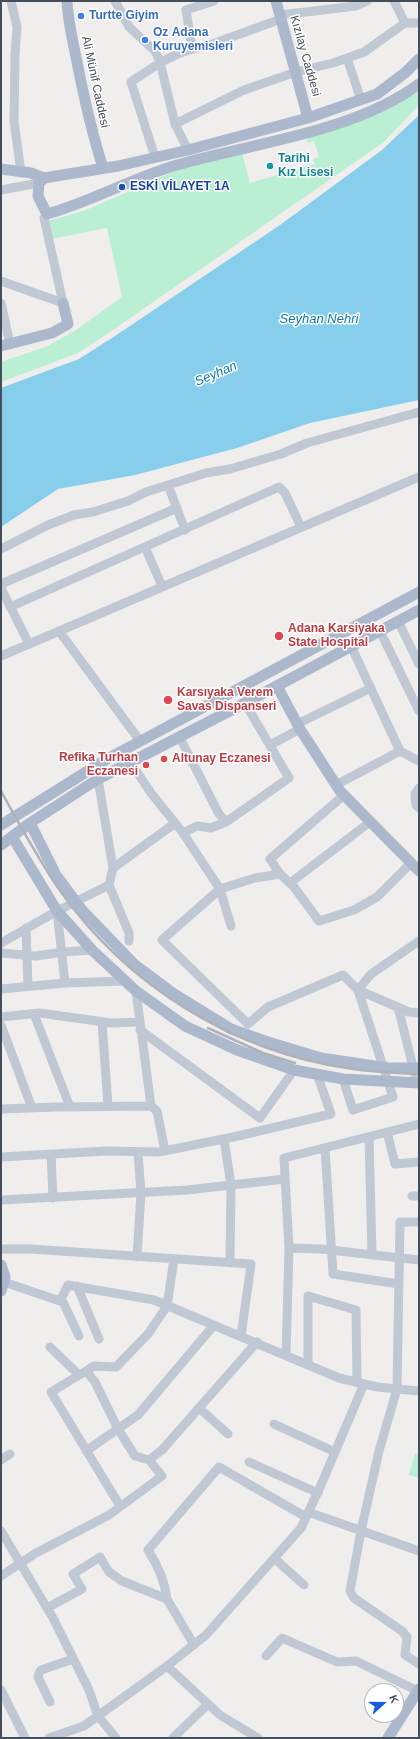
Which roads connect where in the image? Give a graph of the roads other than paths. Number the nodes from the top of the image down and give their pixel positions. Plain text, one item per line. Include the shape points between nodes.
1 (11, 1) edge
2 (67, 1) edge
3 (115, 1) edge
4 (214, 1) edge
5 (276, 1) edge
6 (367, 1) edge
7 (394, 1) edge
8 (280, 17) junction
9 (405, 23) junction
10 (419, 23) edge
11 (192, 48) junction
12 (347, 58) junction
13 (419, 59) edge
14 (160, 62) junction
15 (296, 72) junction
16 (419, 84) edge
17 (361, 100) junction
18 (308, 118) junction
19 (175, 124) junction
20 (188, 150) junction
21 (155, 157) junction
22 (103, 168) junction
23 (1, 169) edge
24 (21, 172) junction
25 (42, 181) junction
26 (1, 190) edge
27 (47, 214) junction
28 (1, 281) edge
29 (1, 303) edge
30 (63, 303) junction
31 (6, 345) edge
32 (419, 412) edge
33 (419, 477) edge
34 (168, 485) junction
35 (177, 508) junction
36 (301, 527) junction
37 (185, 530) junction
38 (145, 547) junction
39 (1, 549) edge
40 (1, 584) edge
41 (162, 586) junction
42 (1, 588) edge
43 (419, 592) edge
44 (10, 607) junction
45 (419, 610) edge
46 (398, 621) junction
47 (59, 631) junction
48 (380, 631) junction
49 (29, 644) junction
50 (350, 646) junction
51 (1, 656) edge
52 (419, 664) edge
53 (277, 686) junction
54 (371, 688) junction
55 (245, 703) junction
56 (419, 711) edge
57 (299, 727) junction
58 (180, 738) junction
59 (140, 741) junction
60 (270, 745) junction
61 (400, 751) junction
62 (419, 761) edge
63 (131, 763) junction
64 (98, 779) junction
65 (336, 785) junction
66 (419, 788) edge
67 (344, 795) junction
68 (419, 808) edge
69 (226, 822) junction
70 (370, 822) junction
71 (30, 823) junction
72 (174, 824) junction
73 (1, 825) edge
74 (183, 834) junction
75 (13, 838) junction
76 (1, 846) edge
77 (113, 868) junction
78 (417, 868) edge
79 (280, 874) junction
80 (290, 883) junction
81 (109, 885) junction
82 (220, 889) junction
83 (76, 901) junction
84 (57, 911) junction
85 (231, 926) dead end
86 (26, 928) junction
87 (130, 941) dead end
88 (1, 943) edge
89 (417, 945) edge
90 (92, 950) junction
91 (63, 952) junction
92 (1, 953) edge
93 (28, 956) junction
94 (123, 981) junction
95 (65, 983) junction
96 (28, 986) junction
97 (1, 989) edge
98 (358, 990) junction
99 (136, 991) junction
100 (398, 1007) junction
101 (419, 1013) edge
102 (34, 1014) junction
103 (1, 1017) edge
104 (102, 1022) junction
105 (1, 1025) edge
106 (140, 1026) junction
107 (384, 1067) junction
108 (417, 1068) edge
109 (294, 1070) junction
110 (317, 1074) junction
111 (343, 1080) junction
112 (388, 1082) junction
113 (418, 1083) edge
114 (108, 1106) junction
115 (151, 1106) junction
116 (70, 1107) junction
117 (32, 1108) junction
118 (1, 1109) edge
119 (419, 1124) edge
120 (387, 1132) junction
121 (369, 1137) junction
122 (224, 1139) junction
123 (325, 1148) junction
124 (165, 1151) junction
125 (138, 1152) junction
126 (51, 1154) junction
127 (1, 1157) edge
128 (419, 1162) edge
129 (285, 1179) junction
130 (231, 1185) junction
131 (141, 1193) junction
132 (53, 1198) junction
133 (1, 1200) edge
134 (419, 1222) edge
135 (289, 1248) junction
136 (1, 1249) edge
137 (332, 1250) junction
138 (372, 1255) junction
139 (136, 1257) junction
140 (174, 1259) junction
141 (400, 1259) junction
142 (419, 1260) edge
143 (230, 1262) junction
144 (1, 1265) edge
145 (399, 1284) junction
146 (77, 1286) junction
147 (2, 1287) edge
148 (60, 1301) junction
149 (167, 1306) junction
150 (214, 1325) junction
151 (79, 1336) dead end
152 (242, 1336) junction
153 (99, 1339) dead end
154 (256, 1342) junction
155 (50, 1347) dead end
156 (286, 1354) junction
157 (308, 1364) junction
158 (82, 1373) junction
159 (361, 1383) junction
160 (397, 1389) junction
161 (419, 1391) edge
162 (199, 1408) junction
163 (274, 1424) dead end
164 (118, 1429) junction
165 (228, 1434) dead end
166 (86, 1451) junction
167 (335, 1452) junction
168 (10, 1454) dead end
169 (1, 1460) edge
170 (150, 1460) junction
171 (249, 1462) dead end
172 (318, 1493) junction
173 (120, 1506) junction
174 (307, 1515) junction
175 (360, 1530) junction
176 (1, 1531) edge
177 (419, 1551) edge
178 (274, 1558) junction
179 (20, 1565) junction
180 (1, 1576) edge
181 (304, 1585) dead end
182 (167, 1599) junction
183 (47, 1608) junction
184 (194, 1645) junction
185 (266, 1656) dead end
186 (74, 1658) junction
187 (419, 1664) edge
188 (167, 1666) junction
189 (1, 1690) edge
190 (417, 1695) edge
191 (50, 1702) dead end
192 (208, 1704) junction
193 (98, 1716) junction
194 (25, 1738) edge
195 (49, 1738) edge
196 (116, 1738) edge
197 (173, 1738) edge
198 (258, 1738) edge
199 (388, 1738) edge

1 - 24 street via 17,27 14,121
2 - 22 main road, Ali Münif Caddesi via 67,15 82,86
3 - 14 street via 129,27 155,51
4 - 11 street via 186,10
5 - 8 main road, Kızılay Caddesi
6 - 8 street via 356,6
7 - 9 street
8 - 11 street via 204,47
8 - 15 main road, Kızılay Caddesi
9 - 10 street
9 - 12 street via 364,52
11 - 14 street
12 - 15 street
12 - 17 street
13 - 17 main road via 377,94
14 - 19 street
14 - 21 street via 131,82
15 - 18 main road, Kızılay Caddesi
15 - 19 street via 244,90
16 - 27 main road via 379,108 340,123 176,166 67,209
17 - 18 main road
18 - 20 main road
19 - 20 street
20 - 21 main road
21 - 22 main road
22 - 25 main road
23 - 24 main road
24 - 25 main road via 31,173
25 - 26 street
25 - 27 main road via 38,196
27 - 30 street via 44,218
28 - 30 street
29 - 31 street
30 - 31 main road via 68,324 52,333
32 - 34 street
33 - 36 street
34 - 35 street
34 - 39 street via 128,501 74,515
35 - 37 street
35 - 40 street
36 - 37 street via 285,493 279,487
36 - 41 street
37 - 38 street
38 - 41 street
38 - 44 street
41 - 47 street
42 - 44 street
43 - 59 main road
44 - 49 street
45 - 46 main road
46 - 48 main road
46 - 52 street
47 - 49 street
47 - 59 street
48 - 50 main road
48 - 56 street
49 - 51 street
50 - 53 main road
50 - 54 street
53 - 55 main road
53 - 57 main road
54 - 57 street
54 - 61 street
55 - 58 main road
55 - 60 street
57 - 60 street
57 - 65 main road
58 - 63 main road
58 - 69 street via 219,814
59 - 73 main road
60 - 69 street via 289,778
61 - 62 street
61 - 65 street
63 - 64 main road
63 - 72 street
64 - 71 main road
64 - 77 street
65 - 67 main road
66 - 68 street via 416,794 416,805
67 - 70 main road
67 - 79 street via 270,859
69 - 74 street via 211,828 197,826
70 - 78 main road
70 - 80 street
71 - 75 main road
71 - 83 main road via 56,875
72 - 74 street
72 - 77 street
74 - 82 street
75 - 76 main road
75 - 84 main road
77 - 81 street
78 - 80 street via 377,898 354,910 319,921
79 - 80 street
79 - 82 street via 255,878
81 - 83 street
81 - 87 street
82 - 85 street
82 - 98 street via 162,940 248,1024 268,1007 343,974
83 - 84 street
83 - 107 main road via 135,964 174,994 231,1029 321,1058
84 - 86 street
84 - 90 main road
84 - 91 street
86 - 88 street
86 - 93 street
89 - 98 street via 371,974
90 - 91 street
90 - 94 main road
91 - 93 street
91 - 95 street
92 - 93 street
93 - 96 street
94 - 95 street
94 - 99 main road
95 - 96 street
96 - 97 street
98 - 100 street
98 - 107 street
99 - 106 street
99 - 109 main road via 185,1026 237,1050
100 - 101 street
100 - 108 street
102 - 103 street
102 - 104 street
102 - 116 street
104 - 106 street
104 - 114 street
105 - 117 street
106 - 109 street via 260,1118
106 - 115 street
107 - 108 main road
107 - 112 street
108 - 113 street
109 - 110 main road
110 - 111 main road
110 - 122 street via 331,1114
111 - 112 main road
111 - 112 street via 354,1110 393,1097
112 - 113 main road
114 - 115 street
114 - 116 street
115 - 124 street via 157,1110
116 - 117 street
117 - 118 street
119 - 120 street
120 - 121 street
120 - 128 street via 395,1164
121 - 123 street
121 - 138 street
122 - 124 street
122 - 130 street
123 - 129 street via 284,1158
123 - 137 street
124 - 125 street
125 - 126 street
125 - 131 street
126 - 127 street
126 - 132 street
129 - 130 street
129 - 135 street
130 - 131 street
130 - 143 street
131 - 132 street
131 - 139 street
132 - 133 street
134 - 141 street via 400,1222
135 - 137 street
135 - 156 street
136 - 139 street
137 - 138 street
137 - 145 street via 333,1274
138 - 141 street
139 - 140 street
140 - 143 street
140 - 149 street
141 - 142 street
141 - 145 street
143 - 152 street via 251,1264
144 - 147 main road via 6,1276
145 - 160 street
146 - 148 street via 68,1285
146 - 149 street via 154,1300
146 - 153 street
147 - 148 street
148 - 151 street via 63,1302
149 - 150 street
149 - 158 street via 148,1334 116,1367 94,1366
150 - 152 street
150 - 164 street via 138,1415
152 - 154 street
154 - 156 street
154 - 162 street
155 - 158 street
156 - 157 street
157 - 159 street via 339,1378
157 - 159 street via 308,1296 356,1310
158 - 164 street via 95,1382
158 - 166 street via 51,1392
159 - 160 street
159 - 167 street
160 - 161 street
160 - 175 street via 378,1451
162 - 165 street
162 - 170 street
163 - 167 street
164 - 166 street
164 - 170 street via 136,1456
166 - 173 street
167 - 172 street
168 - 169 street
170 - 173 street via 162,1476
171 - 172 street
172 - 174 street
173 - 179 street via 36,1553
174 - 175 street
174 - 178 street via 301,1528
174 - 182 street via 218,1467 148,1550 155,1561
175 - 177 street
175 - 187 street via 350,1591 354,1598 402,1631 407,1637 405,1655
176 - 179 street
178 - 181 street
178 - 184 street via 206,1635
179 - 180 street
179 - 183 street
182 - 183 street via 122,1581 109,1572 100,1557 73,1574 82,1589
182 - 184 street
183 - 186 street
184 - 188 street
185 - 190 street via 282,1638 337,1662 356,1661
186 - 191 street via 39,1673 38,1677
186 - 193 street
188 - 192 street
188 - 193 street
189 - 194 street
190 - 199 main road
192 - 197 street
192 - 198 street via 220,1715
193 - 195 street via 84,1726
193 - 196 street

